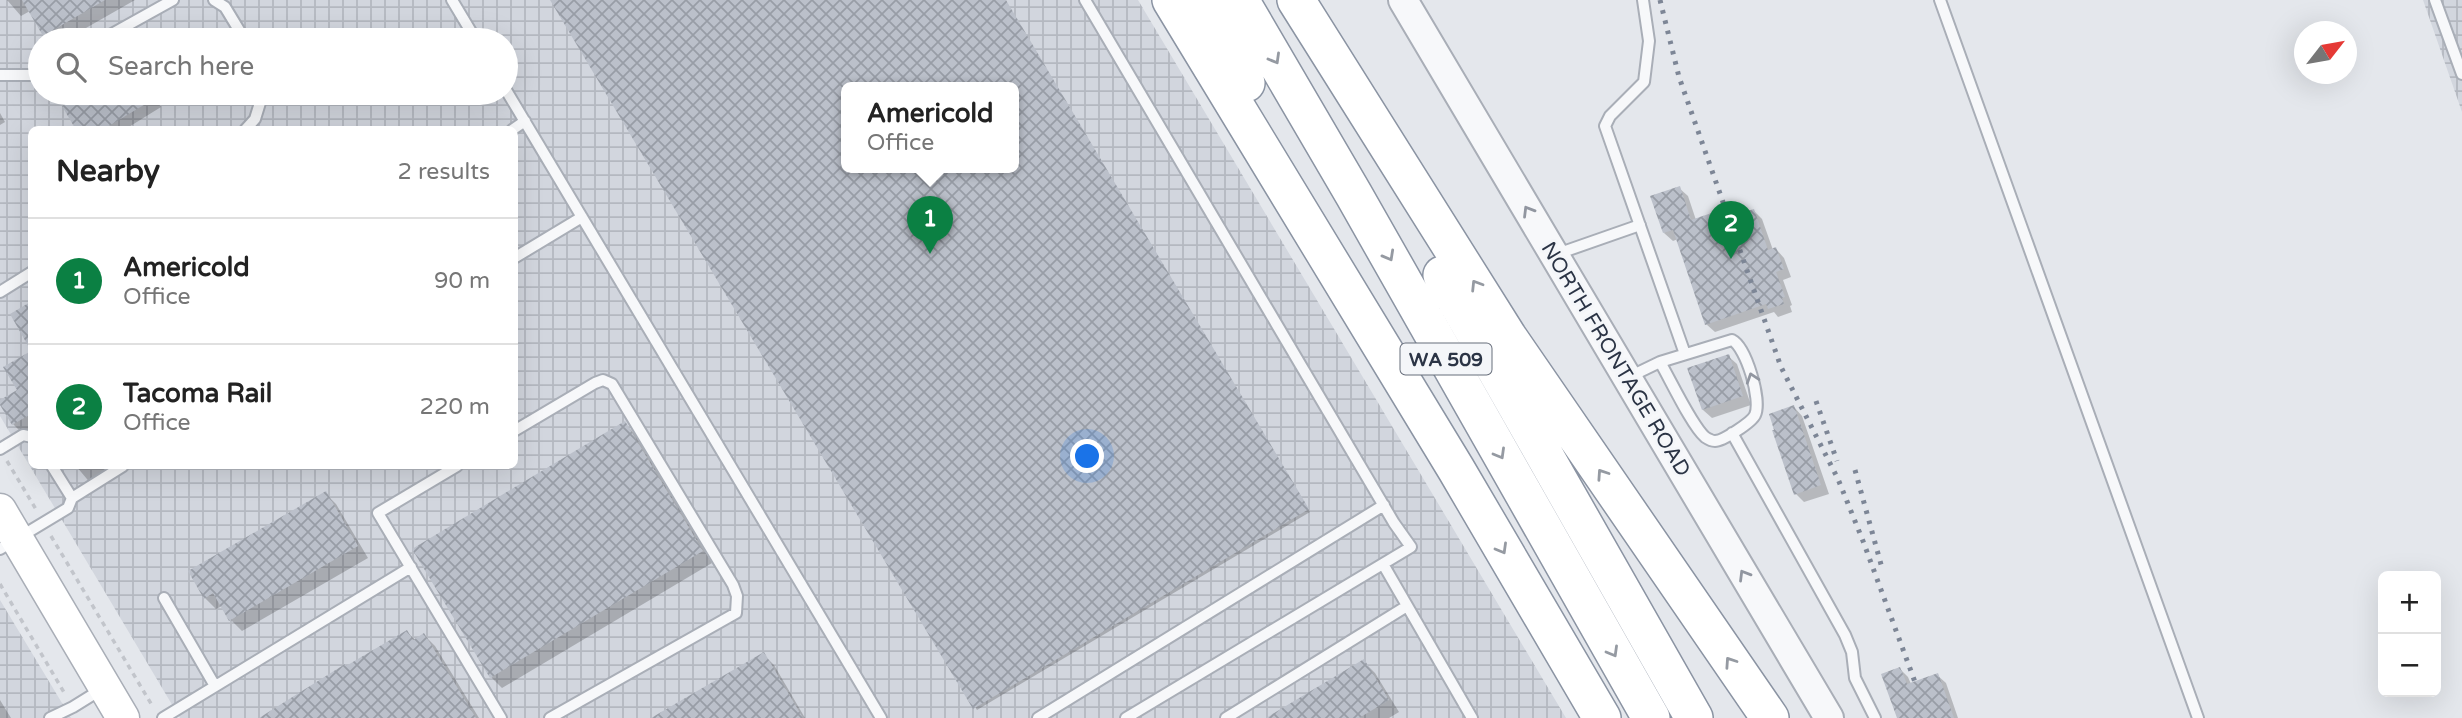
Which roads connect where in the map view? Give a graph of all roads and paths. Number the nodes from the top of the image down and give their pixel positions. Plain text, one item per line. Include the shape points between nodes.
1 (173, 0) edge
2 (214, 0) edge
3 (452, 0) edge
4 (1085, 0) edge
5 (1171, 0) edge
6 (1205, 0) edge
7 (1240, 0) edge
8 (1286, 0) edge
9 (1296, 0) edge
10 (1403, 0) edge
11 (1643, 0) edge
12 (1940, 0) edge
13 (2435, 0) edge
14 (123, 28) edge
15 (238, 28) edge
16 (469, 28) edge
17 (2462, 74) edge
18 (0, 75) edge
19 (28, 75) edge
20 (259, 105) edge
21 (515, 105) edge
22 (525, 121) junction
23 (249, 126) edge
24 (518, 126) edge
25 (582, 217) junction
26 (1640, 225) junction
27 (1554, 255) junction
28 (518, 256) edge
29 (28, 274) edge
30 (0, 292) edge
31 (1685, 354) junction
32 (1660, 362) junction
33 (1627, 378) junction
34 (518, 429) edge
35 (1732, 433) junction
36 (28, 436) edge
37 (0, 449) edge
38 (54, 469) edge
39 (118, 469) edge
40 (452, 469) edge
41 (1455, 469) junction
42 (72, 498) junction
43 (1384, 505) junction
44 (0, 510) edge
45 (43, 523) junction
46 (8, 544) edge
47 (1383, 564) junction
48 (411, 567) junction
49 (0, 584) edge
50 (164, 598) dead end
51 (1407, 606) junction
52 (215, 686) junction
53 (105, 688) junction
54 (73, 707) junction
55 (50, 718) edge
56 (122, 718) edge
57 (161, 718) edge
58 (501, 718) edge
59 (550, 718) edge
60 (881, 718) edge
61 (1038, 718) edge
62 (1126, 718) edge
63 (1226, 718) edge
64 (1472, 718) edge
65 (1602, 718) edge
66 (1651, 718) edge
67 (1694, 718) edge
68 (1770, 718) edge
69 (1829, 718) edge
70 (1875, 718) edge
71 (2198, 718) edge

1 - 14 lane
2 - 15 lane via 225,7
3 - 16 lane
4 - 43 lane
5 - 41 highway
6 - 41 highway via 1266,123
7 -> 66 highway, WA 509
8 - 67 highway, WA 509
68 -> 9 highway via 1508,337
27 -> 10 street, NORTH FRONTAGE ROAD
11 - 26 lane via 1649,41 1644,82 1605,126
12 - 71 lane
13 - 17 lane
18 - 19 lane
20 - 23 lane
21 - 22 lane
22 - 24 lane
22 - 25 lane
25 - 28 lane
25 - 60 lane
26 - 27 lane
26 - 31 lane
27 - 33 street, NORTH FRONTAGE ROAD
29 - 30 lane
31 - 32 lane
35 -> 31 lane via 1752,421 1757,411 1756,393 1740,346 1727,340
32 - 33 lane
32 - 35 lane via 1703,435 1714,441
69 -> 33 street, NORTH FRONTAGE ROAD
34 - 59 lane via 595,383 612,384 737,596 736,613
35 - 70 lane via 1845,635 1855,678
36 - 37 lane
37 - 45 path
38 - 42 lane
39 - 42 lane
40 - 48 lane via 379,513
41 -> 65 highway
42 - 45 lane via 68,508
43 - 47 lane via 1411,547
43 - 61 lane
44 - 46 main road
45 - 46 lane
45 - 57 path
46 - 53 main road
47 - 51 lane
47 - 62 lane
48 - 52 lane
48 - 58 lane
49 - 54 path
50 - 52 lane
51 - 63 lane
51 - 64 lane
52 - 57 lane
53 - 54 lane
53 - 56 main road
54 - 55 lane

